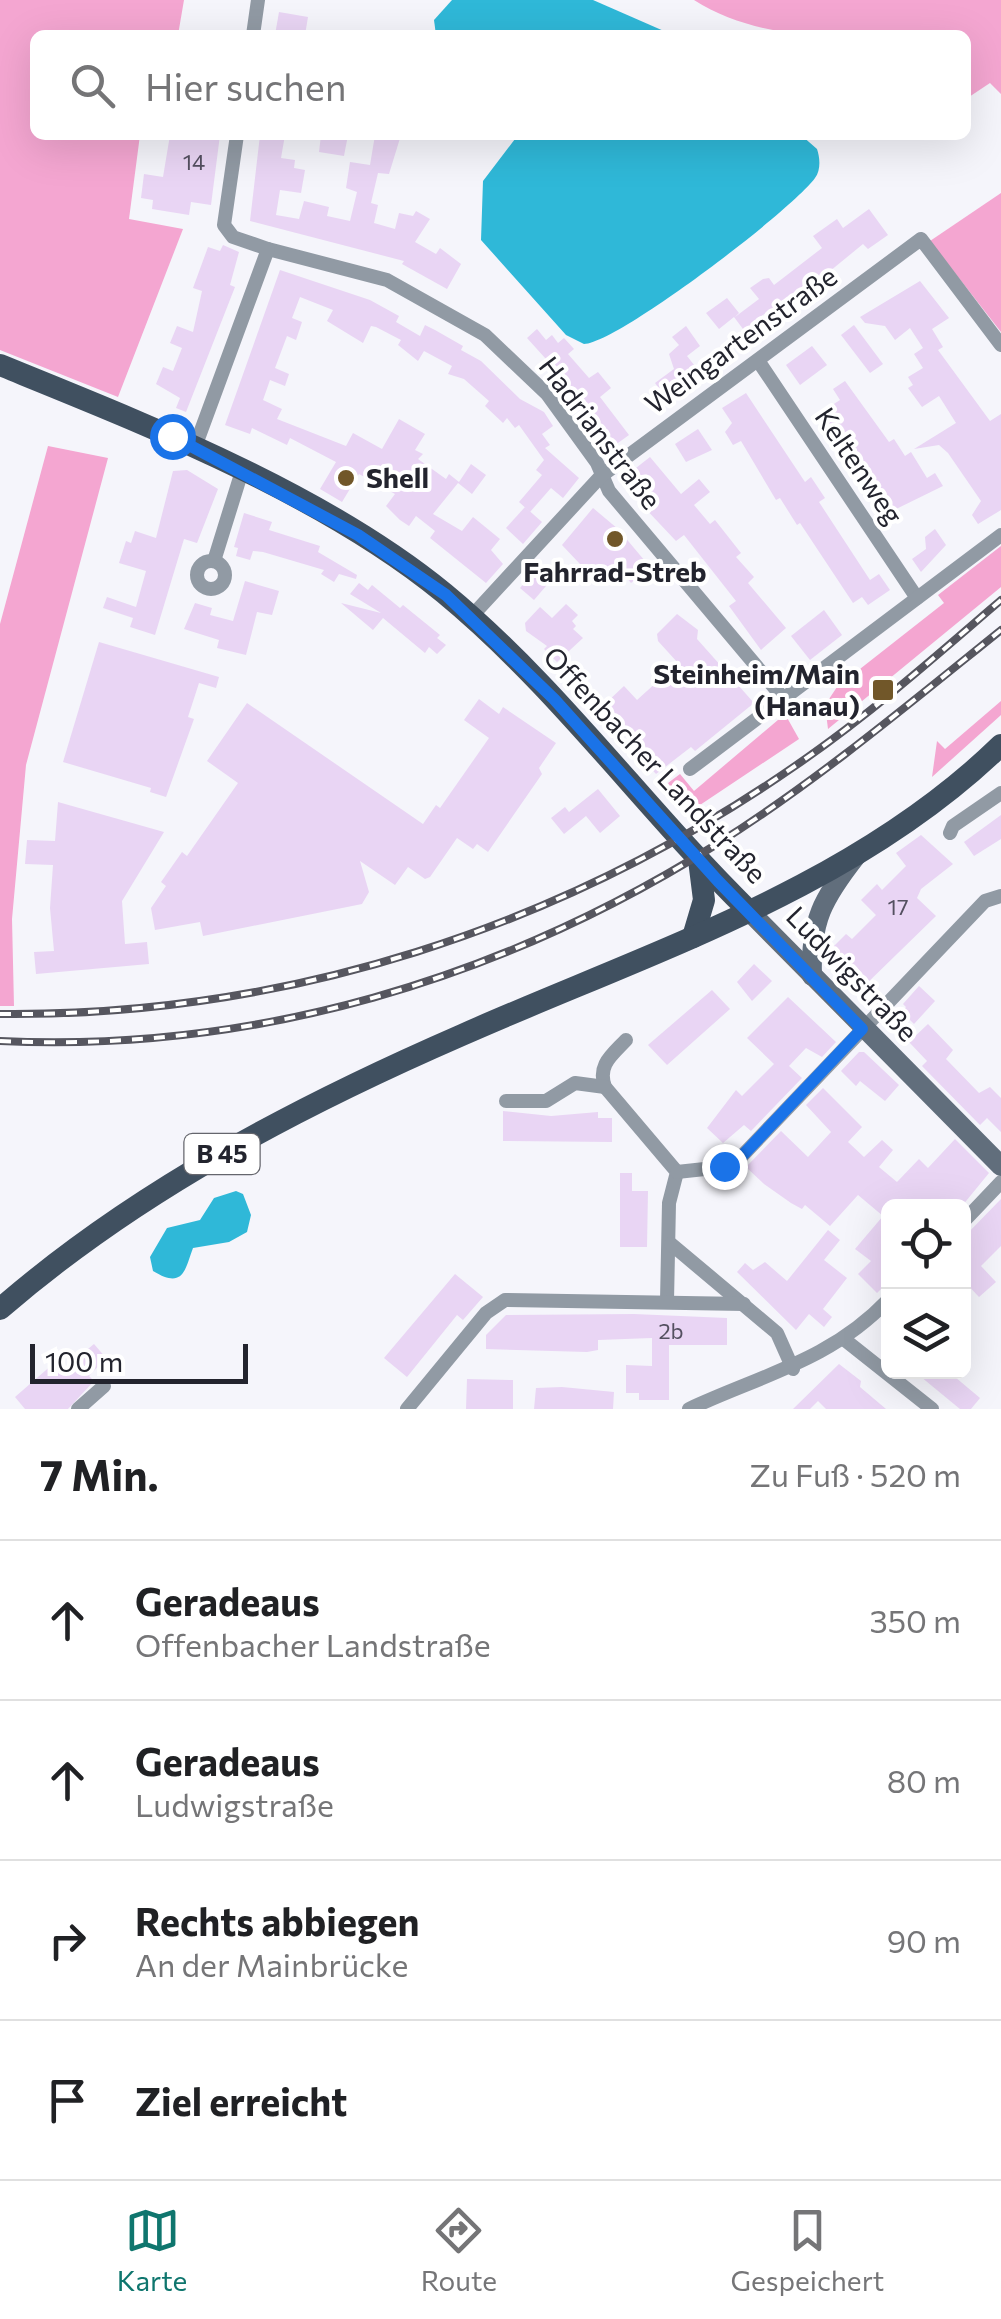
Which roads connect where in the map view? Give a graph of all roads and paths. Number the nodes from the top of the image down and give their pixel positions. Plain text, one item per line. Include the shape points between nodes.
1 (258, 0) edge
2 (254, 30) edge
3 (236, 140) edge
4 (268, 248) junction
5 (1001, 345) edge
6 (760, 362) junction
7 (0, 365) edge
8 (195, 447) junction
9 (242, 471) junction
10 (601, 476) junction
11 (1001, 535) edge
12 (214, 561) dead end
13 (917, 598) junction
14 (471, 616) junction
15 (784, 699) junction
16 (1001, 745) edge
17 (690, 769) dead end
18 (1001, 793) edge
19 (950, 833) dead end
20 (860, 850) junction
21 (700, 860) junction
22 (1001, 896) edge
23 (748, 911) junction
24 (693, 936) junction
25 (812, 976) junction
26 (862, 1029) junction
27 (626, 1040) dead end
28 (605, 1087) junction
29 (506, 1102) dead end
30 (1001, 1166) edge
31 (677, 1172) junction
32 (1001, 1182) edge
33 (971, 1214) edge
34 (671, 1244) junction
35 (667, 1301) junction
36 (744, 1304) junction
37 (881, 1307) edge
38 (0, 1308) edge
39 (845, 1340) junction
40 (792, 1369) junction
41 (104, 1386) dead end
42 (78, 1409) edge
43 (407, 1409) edge
44 (689, 1409) edge
45 (932, 1409) edge

1 - 2 street
3 - 4 street, Hadrianstraße via 224,225 233,237
4 - 8 street
4 - 10 street, Hadrianstraße via 388,280 485,335 547,394
5 - 6 street, Weingartenstraße via 921,239
6 - 10 street, Weingartenstraße
6 - 13 street, Keltenweg
7 - 8 main road, Offenbacher Landstraße
8 - 9 main road, Offenbacher Landstraße
9 - 12 street
9 - 14 main road, Offenbacher Landstraße via 383,550
10 - 14 street, Weingartenstraße
10 - 15 street, Hadrianstraße
11 - 13 street
13 - 15 street
14 - 21 main road, Offenbacher Landstraße
15 - 17 street
16 - 20 main road, Ludwigstraße
18 - 19 street
20 - 23 main road, Ludwigstraße
20 - 25 main road via 824,898 812,942
21 - 23 main road, Offenbacher Landstraße
21 - 24 main road via 704,900
22 - 26 street via 986,901
23 - 24 main road, B 45
23 - 25 main road, Ludwigstraße
24 - 38 main road, B 45 via 300,1110 102,1231
25 - 26 main road, Ludwigstraße
26 - 30 main road, Ludwigstraße
26 - 31 street via 741,1157
27 - 28 street via 602,1070
28 - 29 street via 575,1084 546,1101
28 - 31 street
31 - 34 street via 669,1204
32 - 33 street
34 - 35 street
34 - 36 street
35 - 36 street
35 - 43 street via 499,1302
36 - 40 street via 777,1333
37 - 39 street
39 - 40 street
39 - 45 street
40 - 44 street
41 - 42 street

